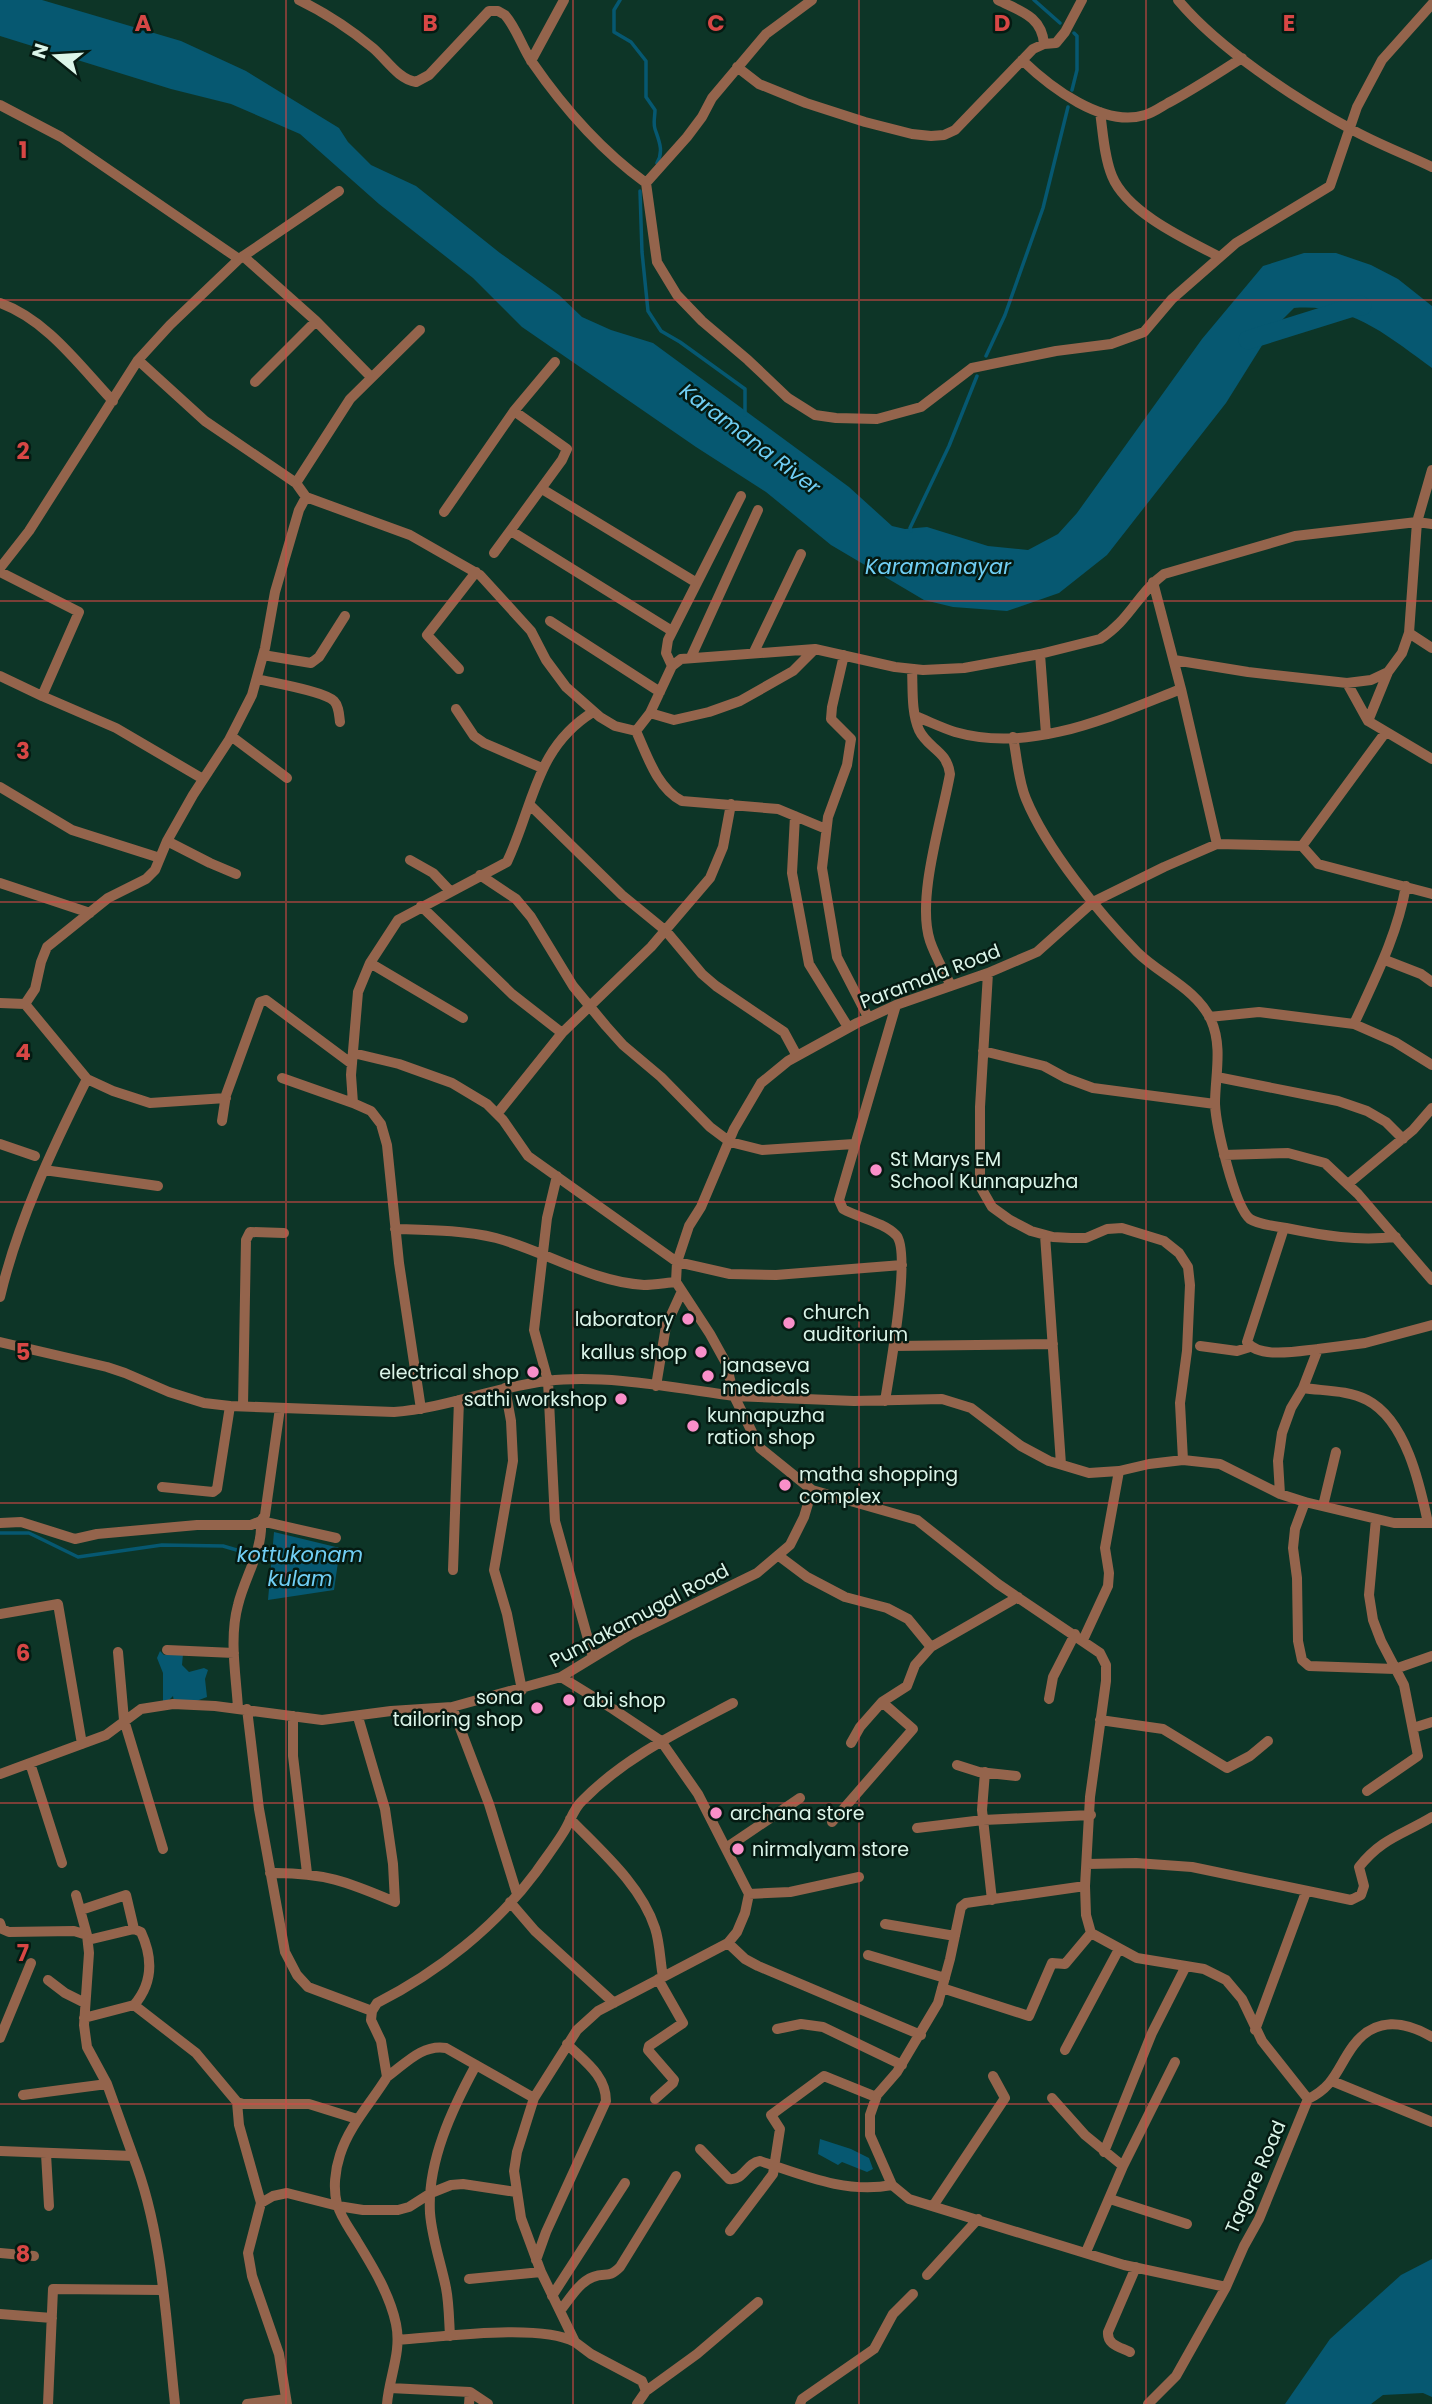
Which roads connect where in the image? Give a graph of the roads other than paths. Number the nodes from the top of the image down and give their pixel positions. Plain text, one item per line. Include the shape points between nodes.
1 (299, 0) edge
2 (564, 0) edge
3 (812, 0) edge
4 (998, 0) edge
5 (1082, 0) edge
6 (1178, 0) edge
7 (1432, 4) edge
8 (1044, 44) junction
9 (1242, 58) junction
10 (1022, 60) junction
11 (531, 61) junction
12 (737, 67) junction
13 (0, 106) edge
14 (1100, 112) junction
15 (1350, 129) junction
16 (1432, 167) edge
17 (646, 183) junction
18 (339, 191) dead end
19 (241, 257) junction
20 (1220, 257) junction
21 (0, 303) edge
22 (316, 321) junction
23 (420, 330) dead end
24 (138, 360) junction
25 (555, 362) dead end
26 (371, 377) junction
27 (255, 382) dead end
28 (113, 401) junction
29 (514, 411) junction
30 (1432, 473) edge
31 (296, 483) junction
32 (542, 489) junction
33 (741, 496) dead end
34 (306, 497) junction
35 (758, 510) dead end
36 (444, 512) dead end
37 (1417, 522) junction
38 (1432, 524) edge
39 (511, 531) junction
40 (495, 553) dead end
41 (801, 554) dead end
42 (0, 570) edge
43 (475, 572) junction
44 (1153, 582) junction
45 (697, 583) junction
46 (345, 616) dead end
47 (550, 621) dead end
48 (672, 631) junction
49 (1409, 633) junction
50 (1432, 648) edge
51 (815, 649) junction
52 (754, 652) junction
53 (1040, 654) junction
54 (263, 655) junction
55 (845, 655) junction
56 (691, 657) junction
57 (1174, 660) junction
58 (672, 666) junction
59 (459, 669) dead end
60 (912, 669) junction
61 (1388, 672) junction
62 (0, 676) edge
63 (257, 679) junction
64 (1348, 682) junction
65 (1181, 689) junction
66 (660, 692) junction
67 (42, 696) junction
68 (456, 709) dead end
69 (593, 712) junction
70 (650, 713) junction
71 (915, 716) junction
72 (1368, 721) junction
73 (340, 722) dead end
74 (636, 732) junction
75 (1385, 733) junction
76 (1046, 734) junction
77 (231, 736) junction
78 (1013, 737) junction
79 (1432, 759) edge
80 (542, 768) junction
81 (287, 778) dead end
82 (203, 779) junction
83 (0, 787) edge
84 (731, 804) junction
85 (530, 805) junction
86 (794, 816) junction
87 (826, 829) junction
88 (167, 841) junction
89 (1217, 844) junction
90 (1302, 846) junction
91 (160, 858) junction
92 (410, 860) dead end
93 (236, 874) dead end
94 (480, 875) junction
95 (0, 883) edge
96 (1406, 886) junction
97 (450, 891) junction
98 (1432, 894) edge
99 (1093, 902) junction
100 (421, 906) junction
101 (90, 913) junction
102 (666, 931) junction
103 (1384, 960) junction
104 (370, 964) junction
105 (988, 973) junction
106 (1432, 982) edge
107 (951, 985) junction
108 (0, 1003) edge
109 (25, 1004) junction
110 (896, 1005) junction
111 (590, 1006) junction
112 (868, 1017) junction
113 (1209, 1017) junction
114 (463, 1018) dead end
115 (1354, 1024) junction
116 (848, 1027) junction
117 (562, 1034) junction
118 (983, 1051) junction
119 (797, 1055) junction
120 (353, 1058) junction
121 (1432, 1065) edge
122 (1217, 1077) junction
123 (282, 1078) dead end
124 (87, 1079) junction
125 (226, 1098) junction
126 (353, 1103) junction
127 (1215, 1104) junction
128 (1432, 1108) edge
129 (497, 1114) junction
130 (222, 1121) dead end
131 (1403, 1139) junction
132 (730, 1142) junction
133 (0, 1144) edge
134 (854, 1144) junction
135 (1224, 1155) junction
136 (35, 1156) dead end
137 (44, 1170) junction
138 (557, 1176) junction
139 (1348, 1184) junction
140 (158, 1186) dead end
141 (1284, 1228) junction
142 (395, 1229) junction
143 (284, 1233) dead end
144 (1045, 1235) junction
145 (1396, 1237) junction
146 (542, 1253) junction
147 (677, 1262) junction
148 (902, 1265) junction
149 (1432, 1280) edge
150 (679, 1286) junction
151 (0, 1297) edge
152 (1432, 1325) edge
153 (0, 1342) edge
154 (1053, 1344) junction
155 (894, 1346) junction
156 (1200, 1346) dead end
157 (1250, 1347) junction
158 (1318, 1349) junction
159 (548, 1381) junction
160 (656, 1386) junction
161 (505, 1388) junction
162 (1303, 1388) junction
163 (734, 1396) junction
164 (459, 1399) junction
165 (885, 1401) junction
166 (230, 1406) junction
167 (243, 1406) junction
168 (280, 1408) junction
169 (421, 1409) junction
170 (1336, 1452) dead end
171 (1183, 1460) junction
172 (1060, 1464) junction
173 (1119, 1471) junction
174 (162, 1487) dead end
175 (812, 1490) junction
176 (1280, 1494) junction
177 (1305, 1502) junction
178 (1323, 1506) junction
179 (1376, 1520) junction
180 (261, 1521) junction
181 (0, 1523) edge
182 (1430, 1523) edge
183 (336, 1538) dead end
184 (779, 1556) junction
185 (453, 1570) dead end
186 (1018, 1597) junction
187 (0, 1614) edge
188 (1079, 1637) junction
189 (930, 1647) junction
190 (167, 1650) dead end
191 (118, 1652) dead end
192 (234, 1653) junction
193 (1432, 1656) edge
194 (593, 1657) junction
195 (1395, 1669) junction
196 (561, 1677) junction
197 (522, 1690) junction
198 (1049, 1699) dead end
199 (882, 1702) junction
200 (733, 1703) dead end
201 (452, 1707) junction
202 (243, 1709) junction
203 (293, 1716) junction
204 (358, 1717) junction
205 (124, 1720) junction
206 (1100, 1720) junction
207 (1432, 1722) edge
208 (1413, 1728) junction
209 (661, 1741) junction
210 (1268, 1741) dead end
211 (851, 1743) dead end
212 (82, 1744) junction
213 (30, 1763) junction
214 (957, 1765) dead end
215 (985, 1772) junction
216 (0, 1774) edge
217 (1016, 1776) dead end
218 (1367, 1791) dead end
219 (800, 1798) dead end
220 (1091, 1815) junction
221 (1432, 1818) edge
222 (570, 1819) junction
223 (983, 1820) junction
224 (832, 1822) dead end
225 (917, 1828) dead end
226 (726, 1848) junction
227 (163, 1849) dead end
228 (62, 1863) dead end
229 (1087, 1864) junction
230 (270, 1873) junction
231 (307, 1873) junction
232 (859, 1877) dead end
233 (1085, 1886) junction
234 (1306, 1892) junction
235 (749, 1894) junction
236 (76, 1895) dead end
237 (514, 1898) junction
238 (992, 1900) junction
239 (80, 1910) junction
240 (0, 1923) edge
241 (885, 1924) dead end
242 (134, 1929) junction
243 (1091, 1933) junction
244 (955, 1936) junction
245 (88, 1938) junction
246 (728, 1943) junction
247 (1119, 1949) junction
248 (869, 1955) dead end
249 (31, 1963) dead end
250 (1186, 1966) junction
251 (661, 1978) junction
252 (48, 1980) dead end
253 (943, 1983) junction
254 (85, 2003) junction
255 (614, 2003) junction
256 (134, 2005) junction
257 (372, 2011) junction
258 (84, 2018) junction
259 (777, 2029) dead end
260 (1255, 2030) junction
261 (920, 2035) junction
262 (1432, 2037) edge
263 (0, 2038) edge
264 (567, 2044) junction
265 (1065, 2050) dead end
266 (1175, 2062) dead end
267 (476, 2065) junction
268 (902, 2065) junction
269 (993, 2076) dead end
270 (387, 2077) junction
271 (1332, 2081) junction
272 (107, 2084) junction
273 (23, 2095) dead end
274 (876, 2097) junction
275 (534, 2098) junction
276 (1052, 2098) dead end
277 (655, 2099) dead end
278 (1308, 2099) junction
279 (237, 2102) junction
280 (357, 2119) junction
281 (1432, 2122) edge
282 (700, 2149) dead end
283 (0, 2151) edge
284 (1104, 2152) junction
285 (46, 2154) junction
286 (133, 2155) junction
287 (775, 2166) junction
288 (1123, 2166) junction
289 (676, 2176) dead end
290 (625, 2183) dead end
291 (892, 2185) junction
292 (516, 2192) junction
293 (431, 2193) junction
294 (1110, 2199) junction
295 (261, 2203) junction
296 (49, 2206) dead end
297 (338, 2206) junction
298 (933, 2206) junction
299 (978, 2220) junction
300 (1187, 2224) dead end
301 (730, 2231) dead end
302 (1086, 2252) junction
303 (0, 2253) edge
304 (34, 2256) dead end
305 (536, 2260) junction
306 (1136, 2267) junction
307 (541, 2272) junction
308 (927, 2275) dead end
309 (469, 2278) dead end
310 (1226, 2287) junction
311 (162, 2290) junction
312 (913, 2294) dead end
313 (552, 2296) junction
314 (758, 2302) dead end
315 (560, 2311) junction
316 (0, 2314) edge
317 (52, 2318) junction
318 (450, 2336) junction
319 (398, 2340) junction
320 (575, 2342) junction
321 (1130, 2352) dead end
322 (390, 2388) junction
323 (646, 2391) junction
324 (470, 2392) junction
325 (286, 2402) edge
326 (48, 2404) edge
327 (175, 2404) edge
328 (247, 2404) edge
329 (387, 2404) edge
330 (469, 2404) edge
331 (488, 2404) edge
332 (637, 2404) edge
333 (800, 2404) edge
334 (1148, 2404) edge

1 - 11 street via 339,22 410,81 429,75 485,14 494,10 510,21
2 - 11 street
3 - 12 street via 766,34
4 - 8 street via 1039,23
5 - 8 street via 1056,43
6 - 9 street
7 - 15 street via 1382,60
8 - 10 street
9 - 14 street via 1145,115
9 - 15 street
10 - 12 street via 954,130 931,136 806,103 759,84
10 - 14 street via 1068,98
11 - 17 street via 607,152
12 - 17 street via 687,137
13 - 19 street via 61,137
14 - 20 street via 1112,176 1121,192 1171,231
15 - 16 street
15 - 20 street via 1330,186
17 - 20 street via 657,262 677,295 788,398 815,415 835,418 877,419 921,407 972,368 1111,344 1144,332 1172,299
18 - 19 street
19 - 22 street
19 - 24 street
21 - 28 street via 41,326
22 - 26 street
22 - 27 street
23 - 26 street
24 - 28 street
24 - 31 street via 205,421
25 - 29 street
26 - 31 street via 350,399
28 - 42 street
29 - 32 street via 567,449
29 - 36 street
30 - 37 street
31 - 34 street
32 - 39 street
32 - 45 street
33 - 45 street
34 - 43 street via 410,535
34 - 54 street via 275,592
35 - 56 street
37 - 38 street
37 - 44 street via 1295,536 1164,574
37 - 49 street
39 - 40 street
39 - 48 street
41 - 52 street
42 - 67 street via 79,612
43 - 59 street via 427,635
43 - 69 street via 531,631 566,687
44 - 53 street via 1135,608 1100,639
44 - 57 street
45 - 48 street
46 - 54 street via 311,663
47 - 66 street
48 - 58 street via 666,653
49 - 50 street
49 - 61 street
51 - 52 street
51 - 55 street
51 - 70 street via 793,671 740,701 674,720
52 - 56 street
53 - 60 street via 964,668
53 - 76 street
54 - 63 street
55 - 60 street
55 - 87 street via 831,719 851,739 850,749
56 - 58 street
57 - 64 street
57 - 65 street
58 - 66 street
60 - 71 street
61 - 64 street via 1371,680
61 - 72 street
62 - 67 street
63 - 73 street via 334,700
63 - 77 street
64 - 72 street
65 - 76 street via 1108,718
65 - 89 street
66 - 70 street
67 - 82 street via 116,728
68 - 80 street via 484,743
69 - 74 street
69 - 80 street via 568,730
70 - 74 street
71 - 78 street via 963,733
71 - 107 street via 919,730 942,754 950,774 926,906 929,939
72 - 75 street
74 - 84 street via 655,773 674,796 690,803
75 - 79 street
75 - 90 street
76 - 78 street
77 - 81 street
77 - 82 street
78 - 99 street via 1025,796 1035,818
80 - 85 street
82 - 88 street
83 - 91 street via 72,830
84 - 86 street via 778,809
84 - 102 street via 719,862
85 - 94 street via 507,862
85 - 102 street via 603,878
86 - 87 street
86 - 116 street via 792,873 809,964
87 - 112 street via 822,868 837,957
88 - 91 street
88 - 93 street
89 - 90 street, Paramala Road
89 - 99 street, Paramala Road
90 - 96 street via 1318,864
91 - 101 street via 146,879
92 - 97 street via 433,873
94 - 97 street
94 - 111 street via 516,899
95 - 101 street
96 - 98 street
96 - 103 street via 1401,916
97 - 100 street
99 - 105 street, Paramala Road via 1037,952
99 - 113 street via 1139,954 1195,998
100 - 104 street via 398,920
100 - 117 street via 512,994
101 - 109 street via 47,947 35,989
102 - 111 street
102 - 119 street via 709,980 784,1032
103 - 106 street
103 - 115 street
104 - 114 street
104 - 120 street via 358,992
105 - 107 street, Paramala Road
105 - 118 street
107 - 110 street, Paramala Road
108 - 109 street
109 - 124 street
110 - 112 street, Paramala Road
110 - 134 street
111 - 117 street
111 - 132 street via 623,1045
112 - 116 street, Paramala Road
113 - 115 street via 1259,1012
113 - 122 street via 1219,1065
115 - 121 street
116 - 119 street, Paramala Road
117 - 129 street
118 - 127 street via 1044,1066 1093,1088
118 - 144 street via 980,1186 992,1207
119 - 132 street, Paramala Road via 761,1083
120 - 125 street via 266,1000 260,1002
120 - 126 street
120 - 129 street via 399,1064 452,1083
122 - 127 street
122 - 131 street via 1338,1101 1377,1116
123 - 126 street
124 - 125 street via 149,1103
124 - 137 street
125 - 130 street
126 - 142 street via 371,1111 381,1124
127 - 135 street
128 - 131 street
129 - 138 street via 528,1156
131 - 139 street
132 - 134 street via 762,1150
132 - 147 street, Paramala Road via 689,1226
133 - 136 street
134 - 148 street via 839,1200 843,1209 856,1217 896,1234 902,1244
135 - 139 street via 1288,1153 1325,1163
135 - 141 street via 1247,1216
137 - 140 street
137 - 151 street
138 - 146 street
138 - 147 street
139 - 145 street
141 - 145 street via 1329,1237
141 - 157 street via 1247,1342
142 - 146 street via 464,1232
142 - 169 street
143 - 167 street via 250,1233 246,1240
144 - 154 street
144 - 171 street via 1086,1238 1122,1228 1164,1241 1188,1267 1187,1351 1180,1402
145 - 149 street
146 - 150 street via 622,1281
146 - 159 street via 534,1330
147 - 148 street via 730,1274 765,1275
147 - 150 street, Paramala Road
148 - 155 street
150 - 160 street via 666,1326
150 - 163 street via 726,1363
152 - 158 street via 1365,1343
153 - 166 street via 107,1367 169,1392
154 - 155 street
154 - 172 street
155 - 165 street
156 - 157 street via 1237,1351
157 - 158 street via 1283,1353
158 - 162 street
159 - 160 street
159 - 161 street
159 - 194 street via 555,1521
160 - 163 street
161 - 164 street
161 - 197 street via 513,1461 494,1570
162 - 176 street via 1282,1433
162 - 182 street via 1348,1393 1383,1413 1406,1446
163 - 165 street
163 - 175 street via 760,1448
164 - 169 street
164 - 185 street
165 - 172 street via 942,1399 971,1408 1021,1446
166 - 167 street
166 - 174 street via 217,1489
167 - 168 street
168 - 169 street
168 - 180 street
170 - 178 street
171 - 173 street
171 - 176 street via 1220,1464
172 - 173 street via 1089,1473
173 - 188 street via 1105,1548 1108,1586
175 - 184 street, Punnakamugal Road via 790,1545
175 - 186 street via 917,1520
176 - 177 street
177 - 178 street
177 - 195 street via 1293,1549 1302,1660 1309,1666
178 - 179 street
179 - 182 street
179 - 195 street via 1369,1595 1373,1620
180 - 181 street via 75,1539 21,1522
180 - 183 street
180 - 192 street via 262,1535 237,1607
184 - 189 street via 845,1597 908,1619
184 - 194 street, Punnakamugal Road via 757,1573
186 - 188 street
186 - 189 street
187 - 212 street via 58,1604
188 - 198 street via 1053,1677
188 - 206 street via 1101,1653 1106,1665
189 - 199 street via 915,1665 907,1686
190 - 192 street
191 - 205 street
192 - 202 street
193 - 195 street
194 - 196 street, Punnakamugal Road
195 - 208 street via 1404,1685
196 - 197 street, Punnakamugal Road
196 - 209 street
197 - 201 street, Punnakamugal Road
199 - 211 street
199 - 224 street via 913,1729
200 - 209 street
201 - 204 street, Punnakamugal Road
201 - 237 street via 489,1804
202 - 203 street, Punnakamugal Road
202 - 205 street, Punnakamugal Road via 173,1704 141,1709
202 - 230 street
203 - 204 street, Punnakamugal Road via 322,1720
203 - 231 street via 293,1756
204 - 231 street via 385,1809 395,1902 350,1883
205 - 212 street, Punnakamugal Road via 106,1735
205 - 227 street
206 - 210 street via 1163,1729 1227,1768
206 - 220 street
207 - 208 street
208 - 218 street via 1418,1756
209 - 222 street via 595,1788
209 - 226 street via 698,1794
212 - 213 street, Punnakamugal Road
213 - 216 street, Punnakamugal Road
213 - 228 street
214 - 215 street
215 - 217 street
215 - 223 street
219 - 226 street
220 - 223 street
220 - 229 street
221 - 234 street via 1369,1854 1359,1867 1364,1886 1352,1900
222 - 237 street
222 - 251 street via 644,1904 655,1928
223 - 225 street
223 - 238 street
226 - 235 street
229 - 233 street
229 - 234 street via 1192,1867
230 - 231 street
230 - 257 street via 285,1952 297,1975 322,1994
232 - 235 street via 790,1892
233 - 238 street
233 - 243 street
234 - 260 street
235 - 246 street via 741,1923
236 - 239 street
237 - 255 street via 535,1931
237 - 257 street via 447,1959 377,2003
238 - 244 street via 961,1907
239 - 242 street via 127,1895
239 - 245 street
240 - 245 street via 9,1932 74,1931
241 - 244 street
242 - 245 street
242 - 256 street via 145,1940 150,1963 144,1993
243 - 247 street
243 - 253 street via 1065,1964 1052,1963 1029,2016
244 - 253 street
245 - 254 street
246 - 251 street
246 - 261 street via 758,1966
247 - 250 street via 1137,1958
247 - 265 street
248 - 253 street
249 - 263 street
250 - 260 street via 1226,1980 1242,1999
250 - 284 street via 1152,2033
251 - 255 street
251 - 277 street via 684,2023 649,2046 674,2080
252 - 254 street
253 - 261 street
254 - 258 street
255 - 264 street via 598,2011
256 - 258 street
256 - 279 street via 196,2053
257 - 270 street
258 - 272 street via 87,2047
259 - 268 street via 801,2024 823,2028
260 - 278 street
261 - 268 street
262 - 271 street via 1408,2025 1381,2026 1359,2039
264 - 275 street
264 - 305 street via 600,2077 606,2101
266 - 288 street
267 - 270 street via 436,2046 424,2049
267 - 275 street
267 - 293 street via 449,2121
268 - 274 street
269 - 298 street via 1005,2098
270 - 280 street
271 - 278 street via 1322,2093
271 - 281 street
272 - 273 street
272 - 286 street
274 - 287 street via 824,2076 771,2115 780,2129
274 - 291 street via 870,2135
275 - 292 street via 517,2152
276 - 284 street
278 - 310 street, Tagore Road
279 - 280 street via 309,2104
279 - 295 street
280 - 297 street via 340,2155 335,2192
282 - 287 street via 729,2179 740,2177 754,2162
283 - 285 street
284 - 288 street
285 - 286 street
285 - 296 street
286 - 311 street via 148,2202
287 - 291 street via 840,2186 874,2189
287 - 301 street
288 - 294 street
289 - 315 street via 620,2267 612,2275 591,2277
290 - 313 street
291 - 298 street via 909,2199
292 - 293 street via 463,2184
292 - 305 street
293 - 297 street via 398,2210
293 - 318 street via 430,2213 447,2290
294 - 300 street
294 - 302 street
295 - 297 street via 287,2193
295 - 325 street via 248,2253 279,2354
297 - 319 street via 389,2301
298 - 299 street
299 - 302 street
299 - 308 street
302 - 306 street
303 - 304 street
305 - 307 street
306 - 310 street
306 - 321 street via 1108,2332 1111,2343
307 - 309 street
307 - 313 street
310 - 334 street, Tagore Road via 1176,2376
311 - 317 street via 53,2288
311 - 327 street
312 - 333 street via 893,2314 874,2349
313 - 315 street
314 - 323 street
315 - 320 street
316 - 317 street
317 - 326 street
318 - 319 street
318 - 320 street via 516,2332 567,2337
319 - 322 street
320 - 323 street via 642,2381
322 - 324 street
322 - 329 street
323 - 332 street
324 - 330 street
324 - 331 street
325 - 328 street

